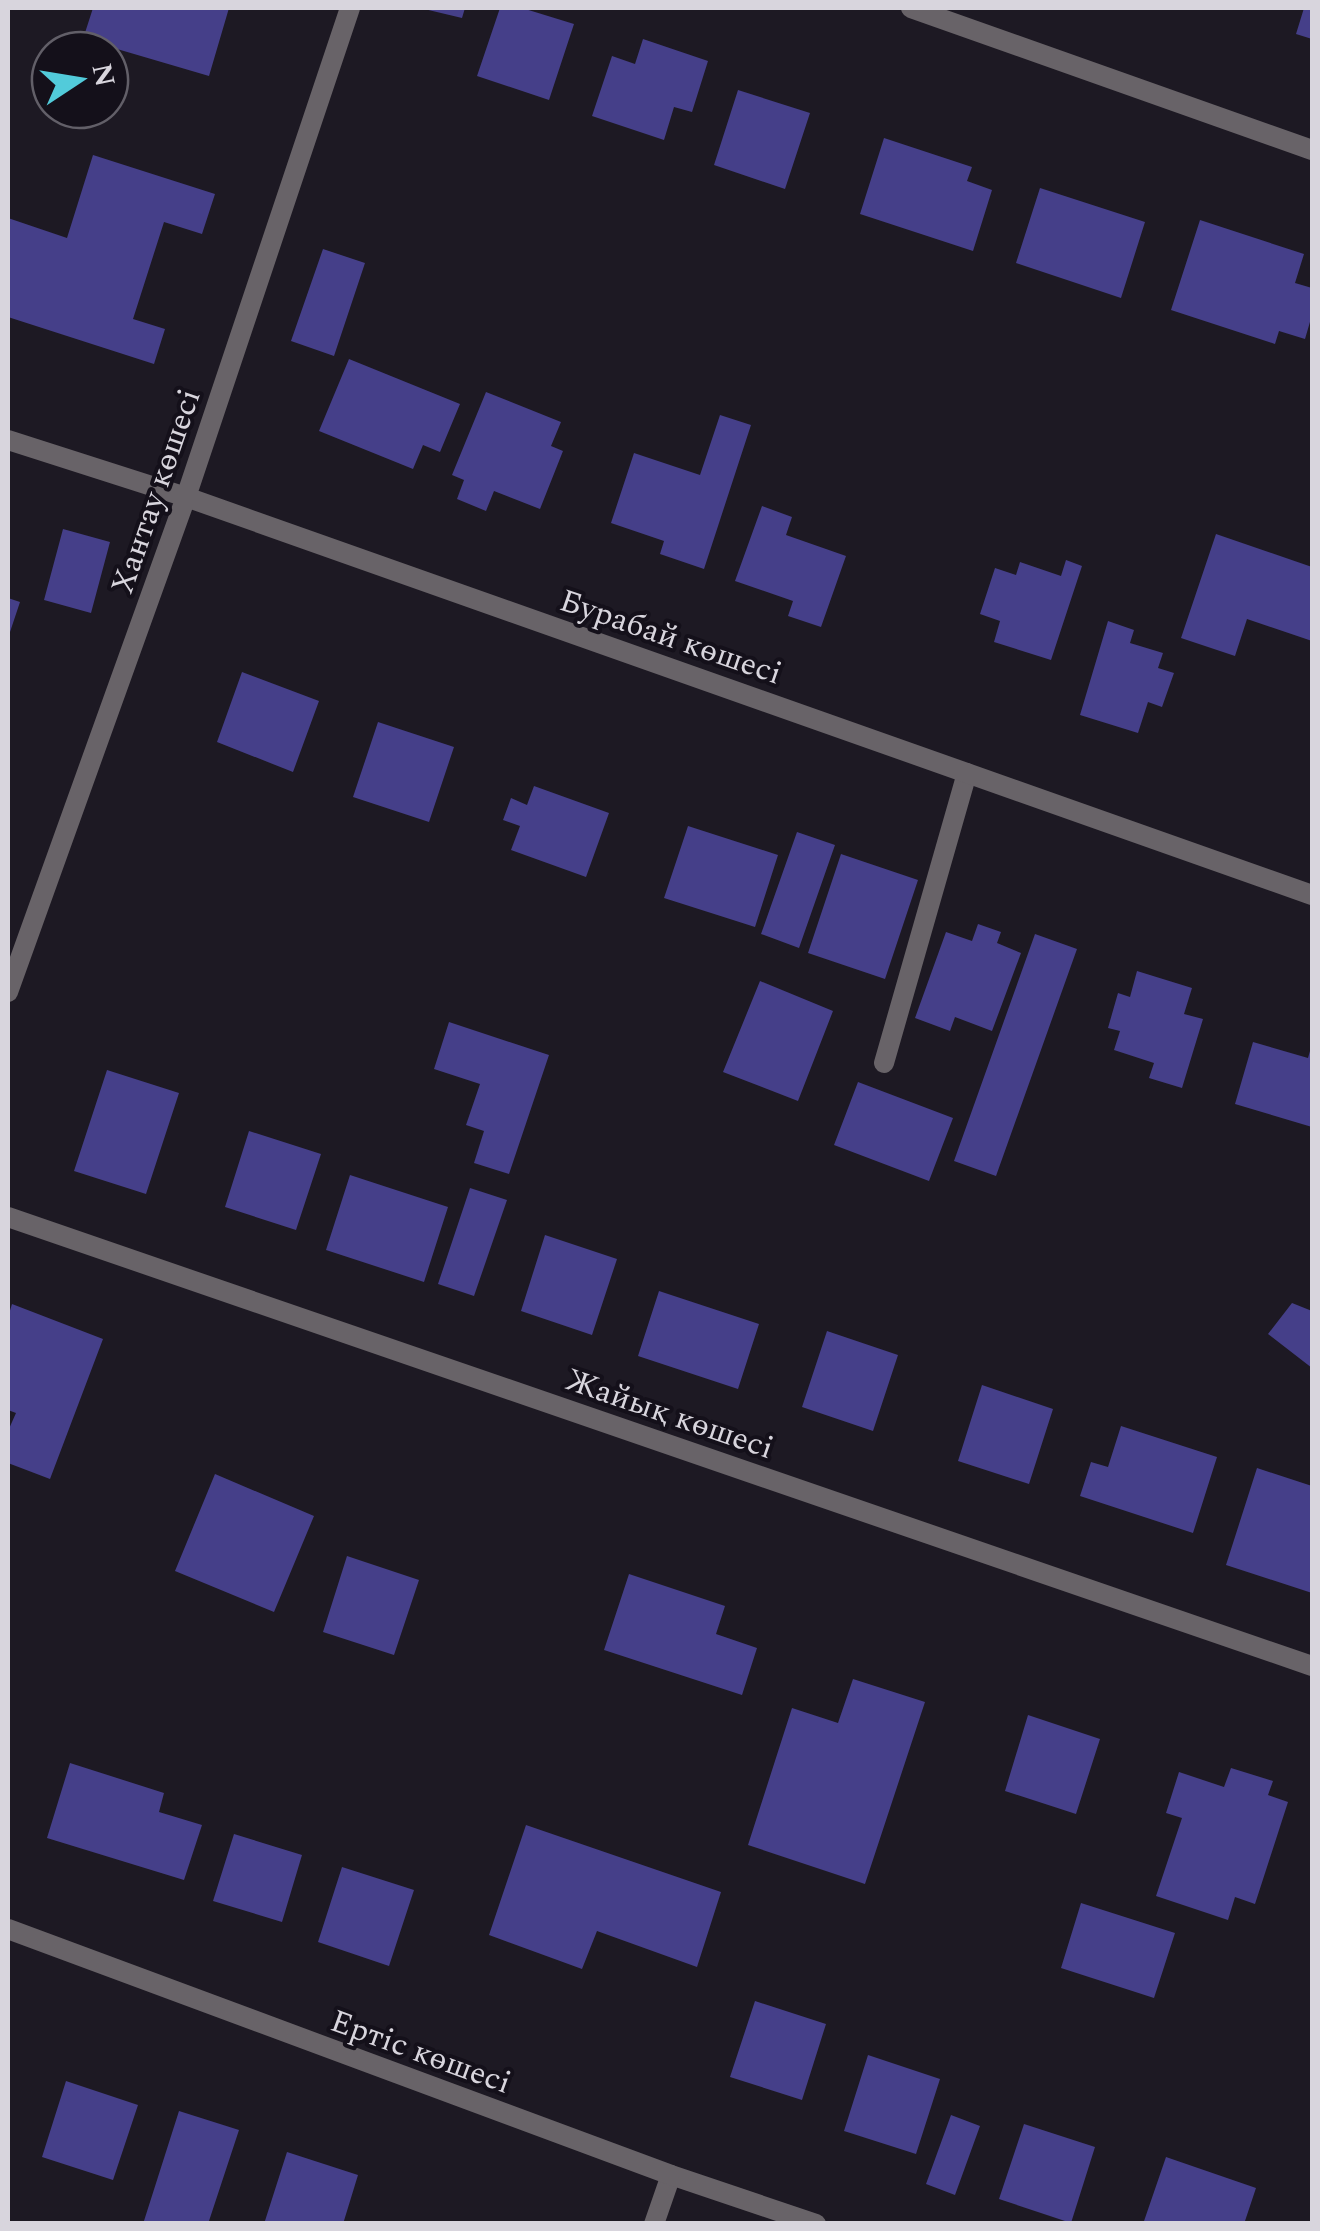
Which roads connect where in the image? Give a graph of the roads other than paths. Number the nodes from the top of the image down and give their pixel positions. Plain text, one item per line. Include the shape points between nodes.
1 (350, 8) edge
2 (912, 8) edge
3 (1312, 150) edge
4 (8, 440) edge
5 (186, 497) junction
6 (967, 773) junction
7 (1312, 895) edge
8 (8, 992) edge
9 (884, 1062) dead end
10 (8, 1217) edge
11 (1312, 1666) edge
12 (8, 1929) edge
13 (671, 2175) junction
14 (654, 2224) edge
15 (816, 2224) edge

1 - 5 street, Хантау көшесі
2 - 3 street
4 - 5 street, Бурабай көшесі
5 - 6 street, Бурабай көшесі
5 - 8 street, Хантау көшесі
6 - 7 street, Бурабай көшесі
6 - 9 street
10 - 11 street, Жайық көшесі
12 - 13 street, Ертіс көшесі
13 - 14 street
13 - 15 street, Ертіс көшесі

